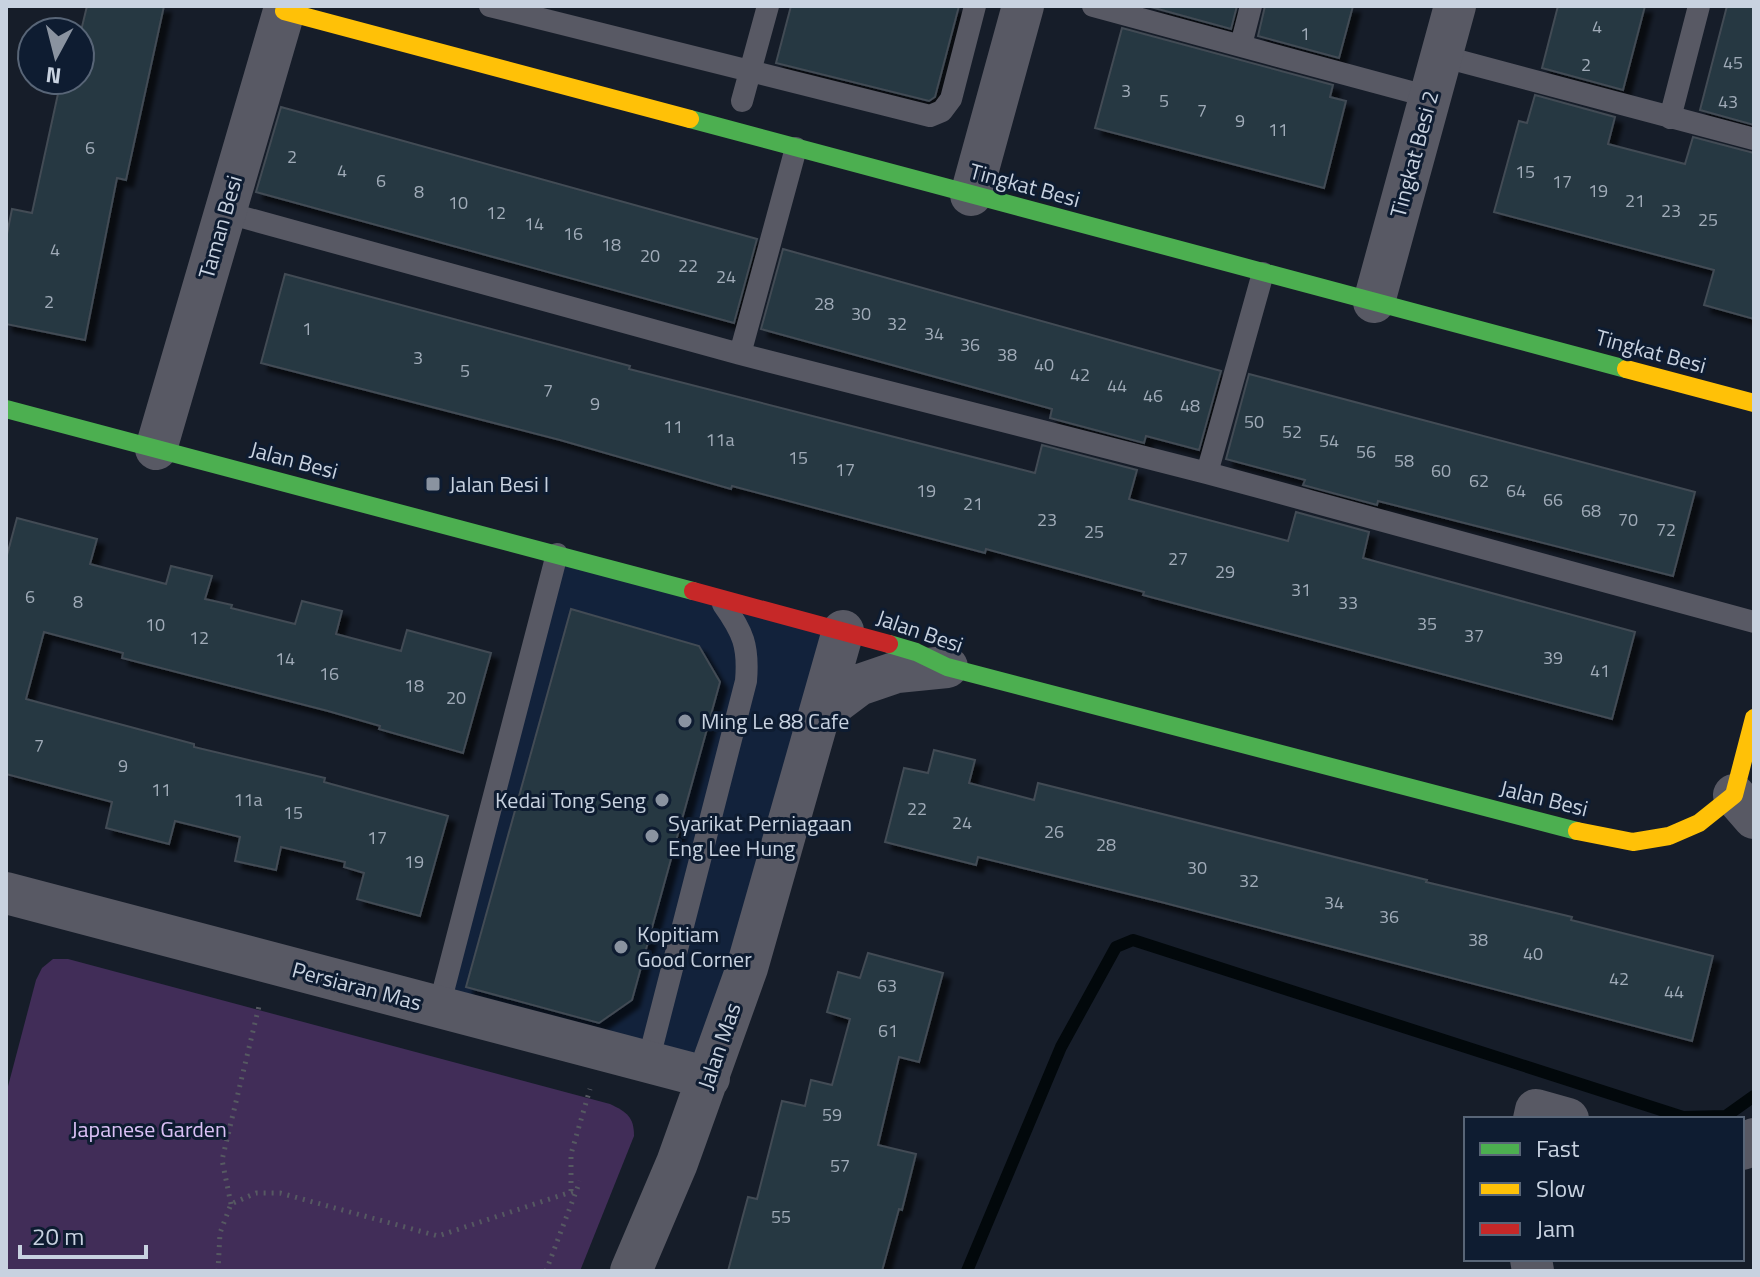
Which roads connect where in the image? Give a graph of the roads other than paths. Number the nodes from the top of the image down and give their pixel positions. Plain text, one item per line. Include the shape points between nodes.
1 (490, 6) edge
2 (768, 6) edge
3 (975, 6) edge
4 (1023, 6) edge
5 (1093, 6) edge
6 (1251, 6) edge
7 (1455, 6) edge
8 (1699, 6) edge
9 (285, 8) edge
10 (1241, 45) junction
11 (1441, 56) junction
12 (751, 70) junction
13 (1430, 97) junction
14 (742, 101) dead end
15 (1670, 118) junction
16 (1754, 139) edge
17 (796, 148) junction
18 (971, 195) junction
19 (224, 212) junction
20 (1263, 273) junction
21 (1374, 302) junction
22 (740, 354) junction
23 (1754, 403) edge
24 (6, 409) edge
25 (156, 449) junction
26 (1207, 473) junction
27 (557, 554) junction
28 (718, 597) junction
29 (1754, 622) edge
30 (843, 631) junction
31 (947, 667) junction
32 (819, 715) junction
33 (1754, 718) edge
34 (1744, 806) edge
35 (7, 896) edge
36 (439, 1007) junction
37 (648, 1062) junction
38 (709, 1078) junction
39 (1534, 1117) edge
40 (1561, 1117) edge
41 (631, 1271) edge

1 - 12 lane
2 - 12 lane
3 - 12 lane via 951,99 930,116
4 - 18 street
5 - 10 lane
6 - 10 lane
7 - 11 street, Tingkat Besi 2
8 - 15 lane
9 - 17 street, Tingkat Besi
9 - 19 street, Taman Besi
10 - 13 lane
11 - 13 street, Tingkat Besi 2
11 - 15 lane
12 - 14 lane
13 - 21 street, Tingkat Besi 2
15 - 16 lane
17 - 18 street, Tingkat Besi
17 - 22 lane
18 - 20 street, Tingkat Besi
19 - 22 lane
19 - 25 street, Taman Besi
20 - 21 street, Tingkat Besi
20 - 26 lane
21 - 23 street, Tingkat Besi
22 - 26 lane
24 - 25 street, Jalan Besi
25 - 27 street, Jalan Besi
26 - 29 lane
27 - 28 street, Jalan Besi
27 - 36 lane
28 - 30 street, Jalan Besi
28 - 37 lane via 741,630 748,657 746,681
30 - 31 street, Jalan Besi via 916,652
30 - 32 street, Jalan Mas
31 - 32 street via 897,672 859,685
31 - 34 street, Jalan Besi via 1602,838 1633,842 1669,836
32 - 38 street, Jalan Mas via 747,968
33 - 34 street, Jalan Besi
35 - 36 street, Persiaran Mas
36 - 37 street, Persiaran Mas
37 - 38 street, Persiaran Mas
38 - 41 street, Jalan Mas
39 - 40 street via 1536,1110

